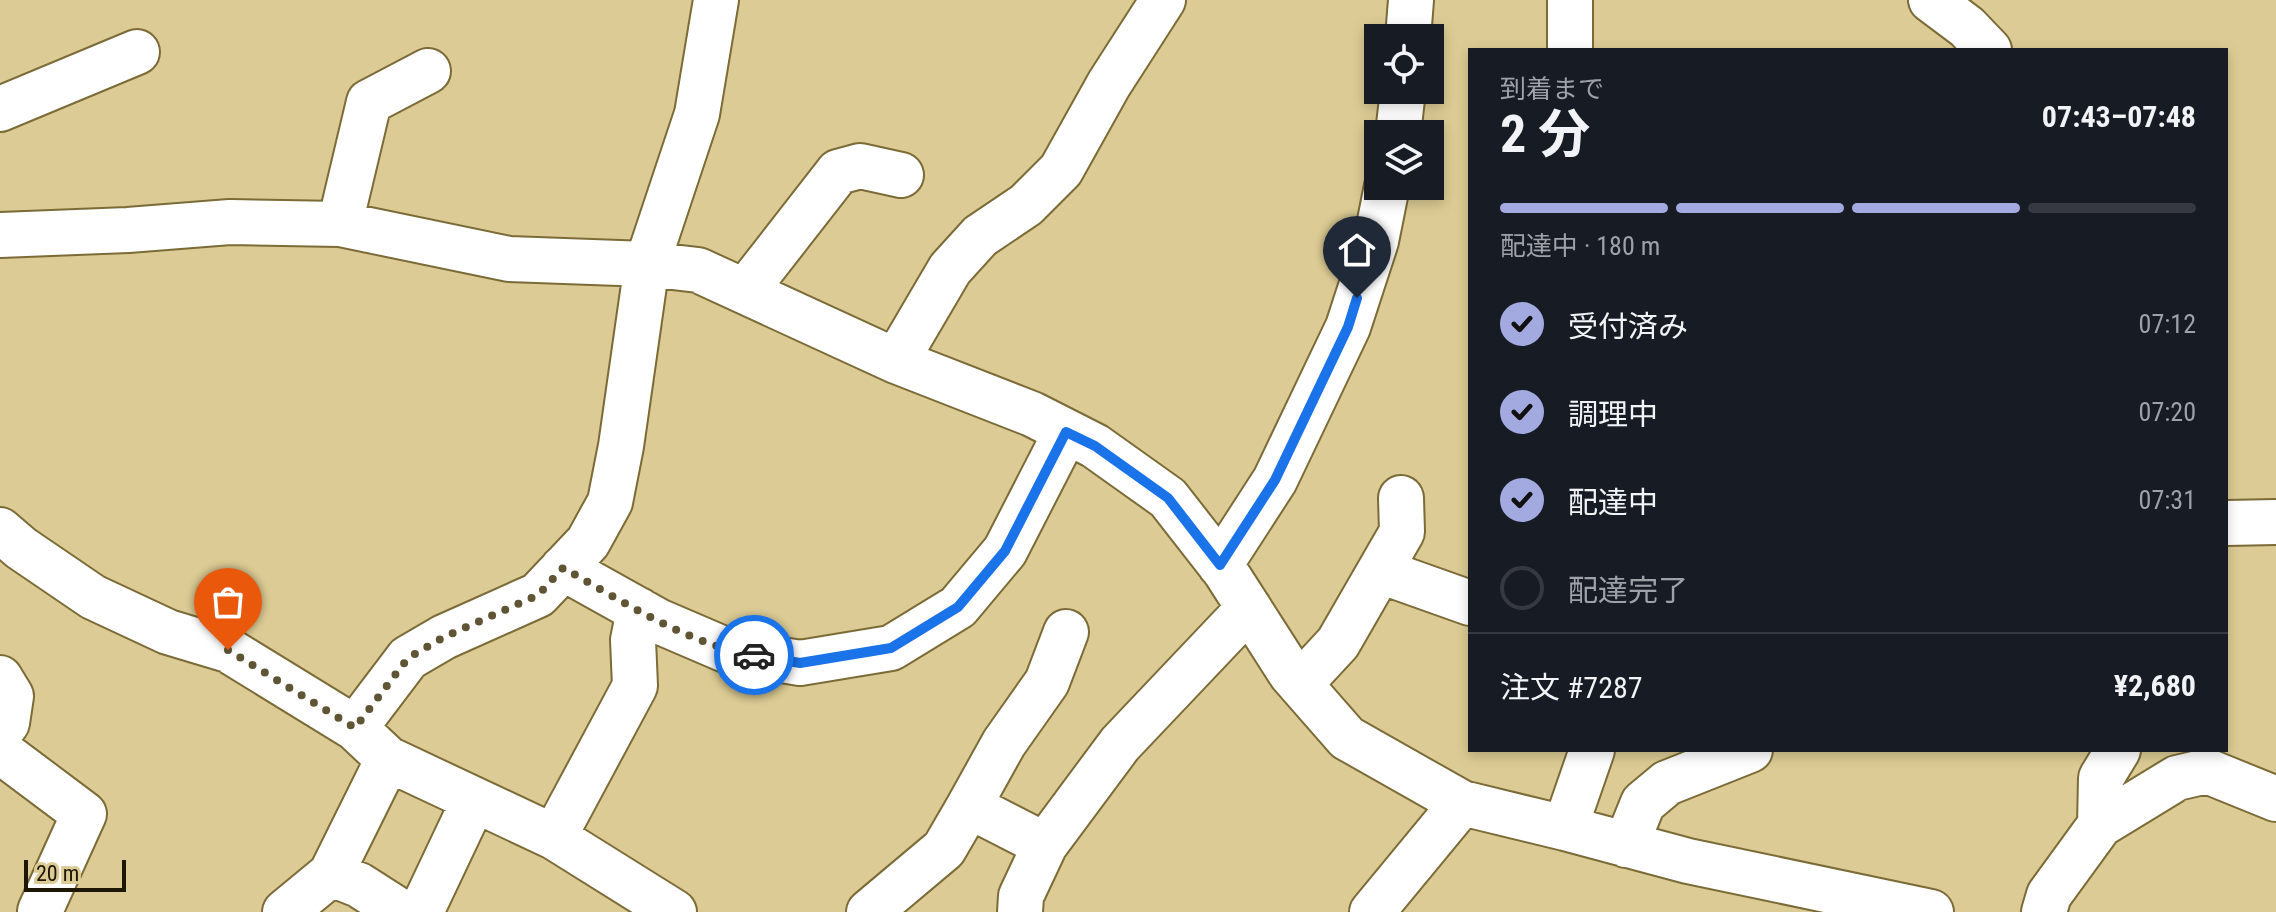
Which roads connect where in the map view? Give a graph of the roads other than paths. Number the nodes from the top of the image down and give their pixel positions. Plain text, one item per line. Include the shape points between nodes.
1 (716, 0) edge
2 (1163, 0) edge
3 (1411, 0) edge
4 (1570, 0) edge
5 (1931, 0) edge
6 (1409, 24) edge
7 (1570, 48) edge
8 (1987, 48) edge
9 (137, 52) dead end
10 (428, 71) dead end
11 (0, 109) edge
12 (901, 175) dead end
13 (1384, 200) edge
14 (340, 224) junction
15 (0, 235) edge
16 (647, 264) junction
17 (746, 290) junction
18 (896, 361) junction
19 (1066, 432) junction
20 (1401, 498) dead end
21 (2276, 522) edge
22 (2228, 523) edge
23 (0, 530) edge
24 (1220, 565) junction
25 (563, 568) junction
26 (1380, 571) junction
27 (1468, 602) edge
28 (1249, 608) junction
29 (639, 610) junction
30 (1066, 632) dead end
31 (0, 678) edge
32 (1300, 684) junction
33 (355, 728) junction
34 (0, 732) edge
35 (0, 751) edge
36 (1591, 752) edge
37 (1745, 752) edge
38 (2117, 752) edge
39 (388, 759) junction
40 (2276, 799) edge
41 (474, 800) junction
42 (1462, 803) junction
43 (969, 806) junction
44 (2100, 825) junction
45 (1565, 828) junction
46 (554, 837) junction
47 (1045, 845) junction
48 (1626, 845) junction
49 (331, 874) junction
50 (40, 911) edge
51 (285, 912) edge
52 (397, 912) edge
53 (421, 912) edge
54 (674, 912) edge
55 (869, 912) edge
56 (1020, 912) edge
57 (1372, 912) edge
58 (1931, 912) edge
59 (2044, 912) edge

1 - 16 street via 697,114
2 - 18 street via 1061,170 1026,205 980,236 950,269
3 - 6 street
4 - 7 street
5 - 8 street
9 - 11 street
10 - 14 street via 369,102
12 - 17 street via 860,166 838,172
13 - 24 street via 1348,327 1275,480
14 - 15 street via 230,222
14 - 16 street via 509,259
16 - 17 street via 698,270
16 - 25 street via 610,502 588,542
17 - 18 street
18 - 19 street
19 - 24 street via 1095,446 1168,498
19 - 29 street via 1005,551 958,607 891,648 800,663 728,651
20 - 26 street via 1402,532
21 - 22 street
23 - 33 street via 93,597 168,632 228,650
24 - 28 street
25 - 29 street
25 - 33 street via 538,595 408,658
26 - 27 street
26 - 32 street via 1338,643
28 - 32 street
28 - 47 street via 1120,744
29 - 46 street via 633,640 635,686
30 - 43 street via 1047,682
31 - 34 street via 11,696 7,723
32 - 42 street via 1347,738
33 - 39 street
35 - 50 street via 84,814
36 - 45 street
37 - 48 street via 1667,783 1643,803
38 - 44 street via 2101,778
39 - 41 street
39 - 49 street
40 - 44 street via 2207,771 2177,778
41 - 46 street
41 - 53 street
42 - 45 street
42 - 57 street
43 - 47 street
43 - 55 street via 944,849
44 - 59 street via 2049,895
45 - 48 street
46 - 54 street
47 - 56 street via 1021,896
48 - 58 street
49 - 51 street
49 - 52 street via 359,885

